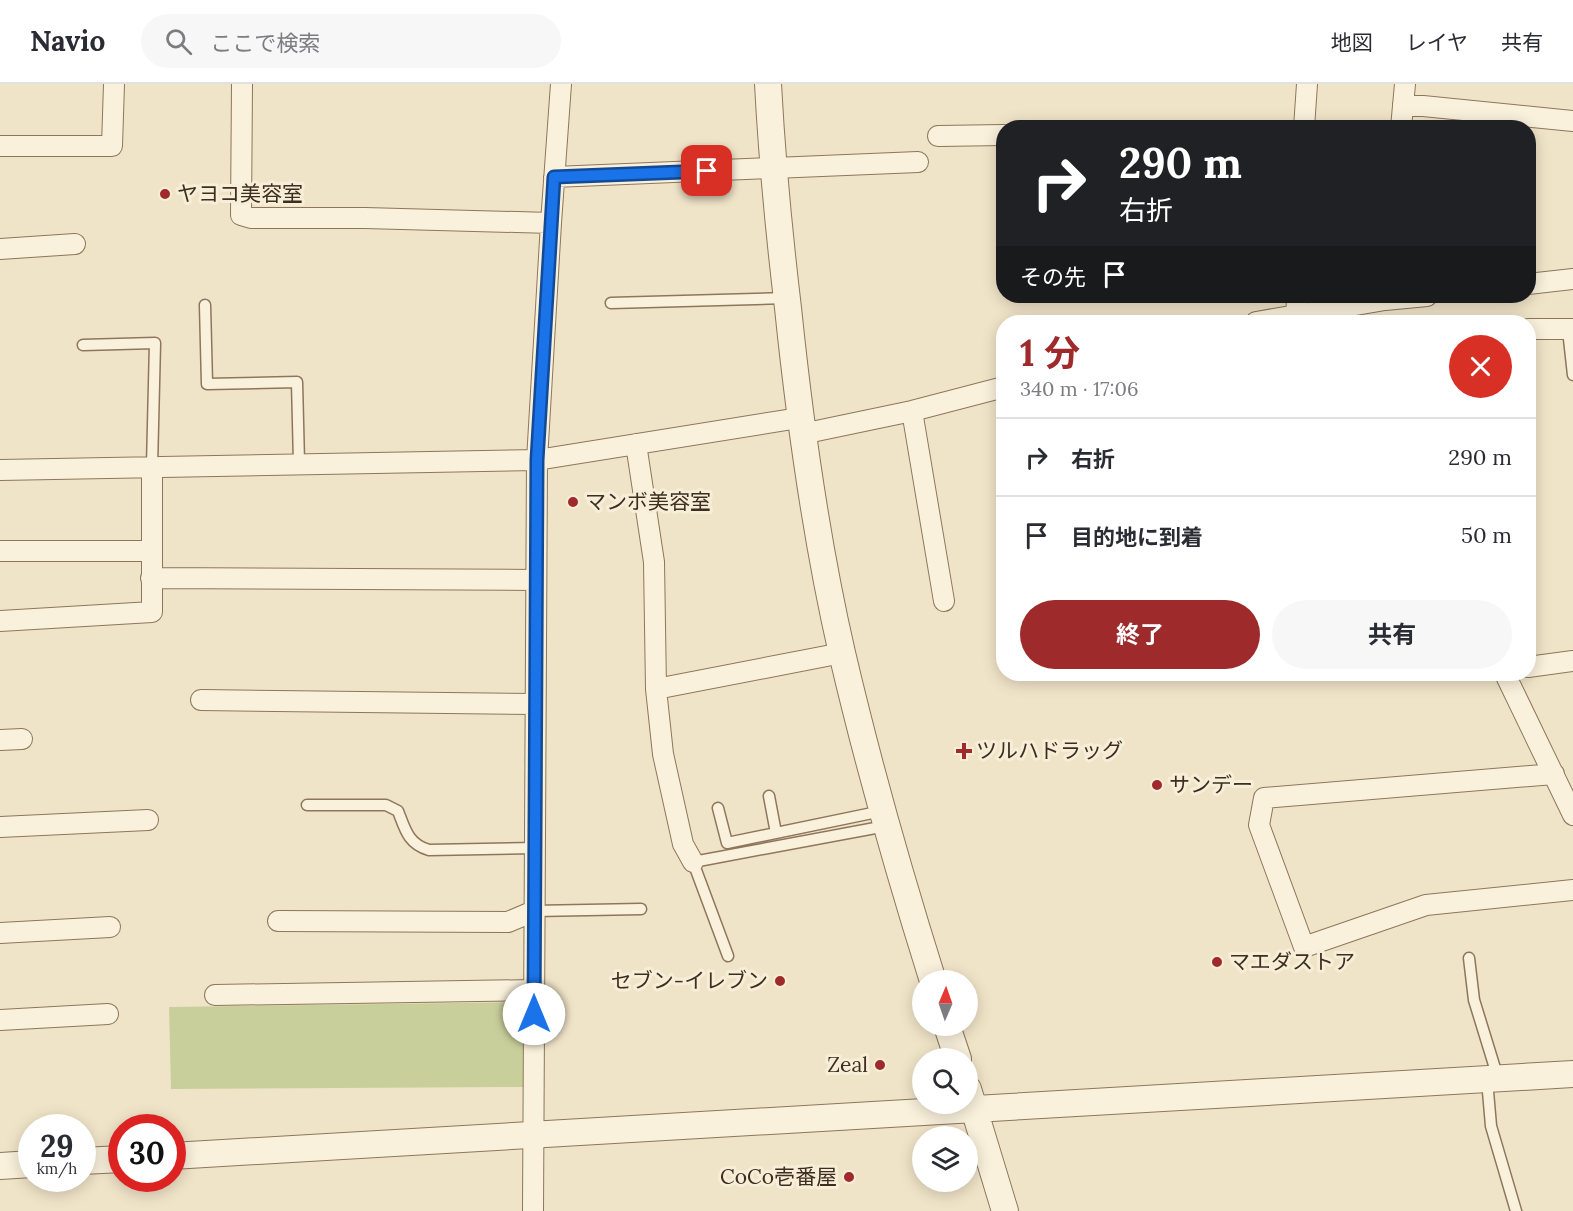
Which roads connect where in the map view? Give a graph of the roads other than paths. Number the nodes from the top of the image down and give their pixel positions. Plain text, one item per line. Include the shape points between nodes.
1 (114, 84) edge
2 (242, 84) edge
3 (561, 84) edge
4 (768, 84) edge
5 (1307, 84) edge
6 (1404, 84) edge
7 (1403, 104) junction
8 (1305, 120) edge
9 (1402, 120) edge
10 (1573, 121) edge
11 (996, 135) edge
12 (938, 136) dead end
13 (0, 146) edge
14 (918, 162) dead end
15 (772, 168) junction
16 (554, 177) junction
17 (550, 223) junction
18 (75, 244) dead end
19 (0, 249) edge
20 (1573, 279) edge
21 (1536, 283) edge
22 (786, 298) junction
23 (611, 303) dead end
24 (1364, 303) edge
25 (205, 305) dead end
26 (1313, 315) edge
27 (1536, 329) edge
28 (1570, 330) edge
29 (83, 345) dead end
30 (1573, 375) edge
31 (996, 389) edge
32 (912, 411) junction
33 (801, 426) junction
34 (636, 444) junction
35 (537, 460) junction
36 (298, 464) junction
37 (152, 466) junction
38 (0, 470) edge
39 (0, 551) edge
40 (152, 551) junction
41 (151, 578) junction
42 (536, 580) junction
43 (944, 602) dead end
44 (0, 621) edge
45 (842, 653) junction
46 (1573, 661) edge
47 (1536, 667) edge
48 (1508, 681) edge
49 (656, 689) junction
50 (201, 700) dead end
51 (535, 705) junction
52 (22, 739) dead end
53 (0, 740) edge
54 (1554, 774) junction
55 (769, 796) dead end
56 (307, 805) dead end
57 (718, 808) dead end
58 (1573, 815) edge
59 (884, 818) junction
60 (148, 820) dead end
61 (0, 827) edge
62 (776, 833) junction
63 (535, 848) junction
64 (693, 862) junction
65 (1573, 890) edge
66 (641, 909) dead end
67 (534, 911) junction
68 (278, 921) dead end
69 (110, 927) dead end
70 (0, 933) edge
71 (728, 956) dead end
72 (1469, 958) dead end
73 (930, 970) edge
74 (534, 990) junction
75 (215, 995) dead end
76 (108, 1014) dead end
77 (0, 1020) edge
78 (1573, 1074) edge
79 (1493, 1079) junction
80 (978, 1100) edge
81 (912, 1104) edge
82 (975, 1114) edge
83 (533, 1133) junction
84 (186, 1155) edge
85 (18, 1165) edge
86 (0, 1166) edge
87 (533, 1211) edge
88 (1005, 1211) edge
89 (1516, 1211) edge

1 - 13 street via 112,146
2 - 17 street via 241,215
3 - 16 street
4 - 15 street
5 - 8 street
6 - 7 street
7 - 9 street
7 - 10 street
11 - 12 street
14 - 15 street
15 - 16 street
15 - 22 street
16 - 17 street
17 - 35 street
18 - 19 street
20 - 21 street
22 - 23 lane
22 - 33 street
24 - 26 street
25 - 36 lane via 207,384 297,382
27 - 28 street
28 - 30 lane
29 - 37 lane via 155,343
31 - 32 street
32 - 33 street
32 - 43 street
33 - 34 street
33 - 45 street
34 - 35 street
34 - 49 street via 654,562
35 - 36 street
35 - 42 street
36 - 37 street
37 - 38 street
37 - 40 street
39 - 40 street
40 - 41 street
41 - 42 street
41 - 44 street via 152,612
42 - 51 street
45 - 49 street
45 - 59 street
46 - 47 street
48 - 54 street
49 - 64 street via 663,754 683,844
50 - 51 street
51 - 63 street
52 - 53 street
54 - 58 street
54 - 65 street via 1264,798 1259,825 1304,947 1426,904
55 - 62 lane
56 - 63 lane via 386,805 398,811 417,846 429,850
57 - 62 lane via 727,843
59 - 62 lane
59 - 64 lane
59 - 73 street
60 - 61 street
63 - 67 street
64 - 71 lane
66 - 67 lane
67 - 68 street via 508,922
67 - 74 street
69 - 70 street
72 - 79 lane via 1474,1000
74 - 75 street
74 - 83 street
76 - 77 street
78 - 79 street
79 - 80 street
79 - 89 lane via 1491,1126
81 - 83 street
82 - 88 street
83 - 84 street
83 - 87 street
85 - 86 street

